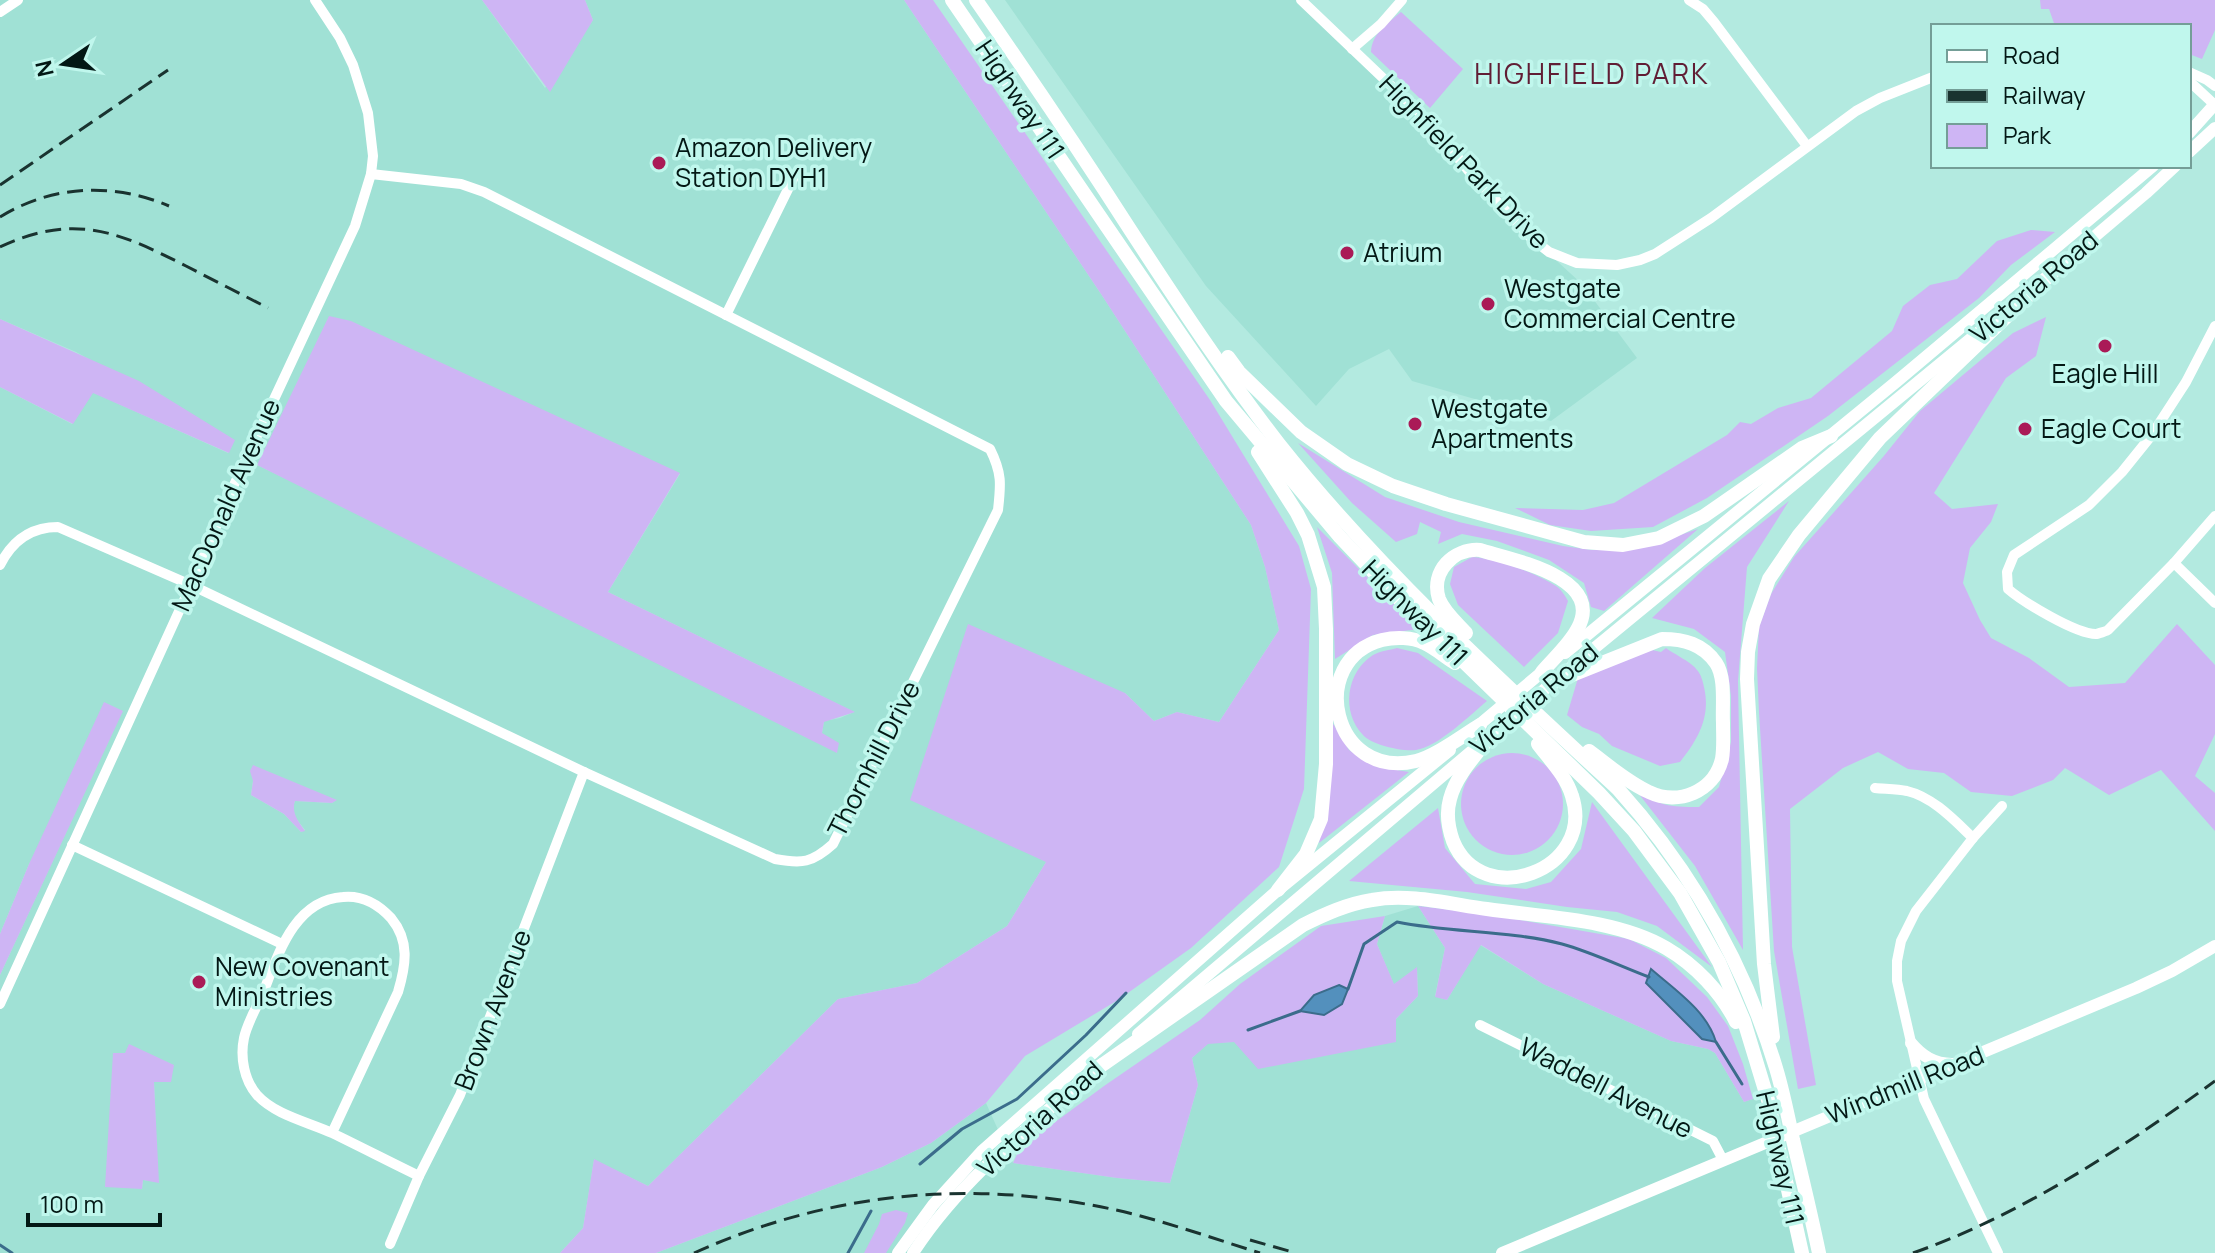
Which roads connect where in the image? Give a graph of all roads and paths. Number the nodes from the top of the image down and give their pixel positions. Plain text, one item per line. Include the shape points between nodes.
1 (18, 0) edge
2 (315, 0) edge
3 (952, 0) edge
4 (976, 0) edge
5 (1301, 0) edge
6 (1402, 0) edge
7 (1689, 0) edge
8 (0, 12) edge
9 (1352, 49) junction
10 (2191, 73) edge
11 (1931, 78) edge
12 (2191, 83) edge
13 (2215, 86) edge
14 (2215, 105) edge
15 (2215, 128) edge
16 (2191, 131) edge
17 (1807, 146) junction
18 (2191, 150) edge
19 (2151, 168) edge
20 (2173, 168) edge
21 (371, 174) junction
22 (795, 175) dead end
23 (2054, 271) junction
24 (1175, 300) junction
25 (726, 315) junction
26 (2215, 326) edge
27 (1226, 401) junction
28 (1831, 436) junction
29 (2215, 516) edge
30 (2174, 563) junction
31 (0, 565) edge
32 (191, 585) junction
33 (2215, 603) edge
34 (1488, 667) junction
35 (1547, 678) junction
36 (1490, 687) junction
37 (1512, 708) junction
38 (1542, 717) junction
39 (1485, 731) junction
40 (584, 772) junction
41 (1875, 788) dead end
42 (2002, 806) dead end
43 (1973, 838) junction
44 (72, 845) junction
45 (1278, 890) junction
46 (282, 944) junction
47 (2215, 946) edge
48 (0, 1004) edge
49 (1480, 1025) dead end
50 (1911, 1043) junction
51 (1955, 1064) junction
52 (1095, 1070) junction
53 (1777, 1070) junction
54 (1761, 1072) junction
55 (1919, 1079) junction
56 (332, 1133) junction
57 (1723, 1160) junction
58 (419, 1176) junction
59 (390, 1244) dead end
60 (1819, 1248) edge
61 (1800, 1250) edge
62 (898, 1253) edge
63 (913, 1253) edge
64 (1502, 1253) edge
65 (1998, 1253) edge

1 - 8 street
2 - 21 street, MacDonald Avenue via 340,38 361,88 368,113
3 - 27 highway, Highway 111
4 - 24 highway, Highway 111
5 - 9 street, Highfield Park Drive
6 - 9 street
7 - 17 street via 1714,22
9 - 17 street, Highfield Park Drive via 1428,121 1531,238 1577,263 1617,265 1655,254
10 - 13 street
11 - 17 street, Highfield Park Drive via 1856,111
12 - 14 street
14 - 16 main road
15 - 18 main road
19 - 28 main road, Victoria Road
20 - 23 main road, Victoria Road
21 - 25 street, Thornhill Drive via 461,184 484,192
21 - 32 street, MacDonald Avenue via 355,226
22 - 25 street
23 - 35 main road, Victoria Road
23 - 53 highway via 1880,438 1782,559 1753,624 1747,700 1764,964
24 - 28 highway via 1301,432 1347,464 1446,504 1584,542 1623,545 1659,538 1704,516 1802,448
24 - 34 highway, Highway 111 via 1315,487
25 - 40 street, Thornhill Drive via 990,449 1002,482 998,510 833,844 823,853 797,863 775,859
26 - 30 street via 2151,436 2089,505 2014,555 2008,589 2079,630 2096,634 2108,630
27 - 36 highway, Highway 111 via 1340,537
27 - 45 highway via 1297,513 1324,587 1326,764 1321,819 1306,854
28 - 35 main road, Victoria Road
29 - 30 street
30 - 33 street
31 - 32 street, Thornhill Drive via 22,536 41,527 58,527
32 - 40 street, Thornhill Drive
32 - 44 street, MacDonald Avenue
34 - 35 highway via 1445,610 1437,589 1448,561 1472,549 1564,580 1579,594 1579,627
34 - 38 highway, Highway 111
35 - 38 highway via 1662,639 1696,645 1720,673 1722,759 1703,788 1665,797 1640,787
35 - 39 main road, Victoria Road
36 - 37 highway, Highway 111
36 - 39 highway via 1424,642 1395,638 1357,654 1339,686 1343,730 1373,759 1423,759
37 - 39 highway via 1566,782 1575,806 1574,827 1561,854 1526,875 1505,878 1482,872 1456,848 1448,826 1453,789
37 - 54 highway, Highway 111 via 1634,831 1680,893 1719,962
38 - 53 highway, Highway 111 via 1626,798 1689,879 1739,969
39 - 45 main road, Victoria Road
39 - 52 main road, Victoria Road
40 - 58 street, Brown Avenue via 470,1072
41 - 43 street via 1909,791 1949,815
42 - 43 street
43 - 50 street via 1916,911 1901,941 1897,981
44 - 46 street
44 - 48 street, MacDonald Avenue
45 - 62 main road, Victoria Road via 982,1151
46 - 56 street via 244,1037 245,1075 267,1105
46 - 56 street via 307,912 328,900 353,896 384,910 399,928 406,952 398,992
47 - 51 main road, Windmill Road via 2136,988
49 - 57 street, Waddell Avenue via 1713,1141
50 - 51 main road via 1929,1059
50 - 55 street
51 - 55 main road, Windmill Road
52 - 54 highway via 1303,925 1351,904 1393,898 1613,927 1667,948 1715,989
52 - 63 main road, Victoria Road via 967,1185
53 - 60 highway, Highway 111
54 - 61 highway, Highway 111
55 - 57 main road, Windmill Road
55 - 65 street via 1930,1115
56 - 58 street
57 - 64 main road, Windmill Road
58 - 59 street, Brown Avenue

